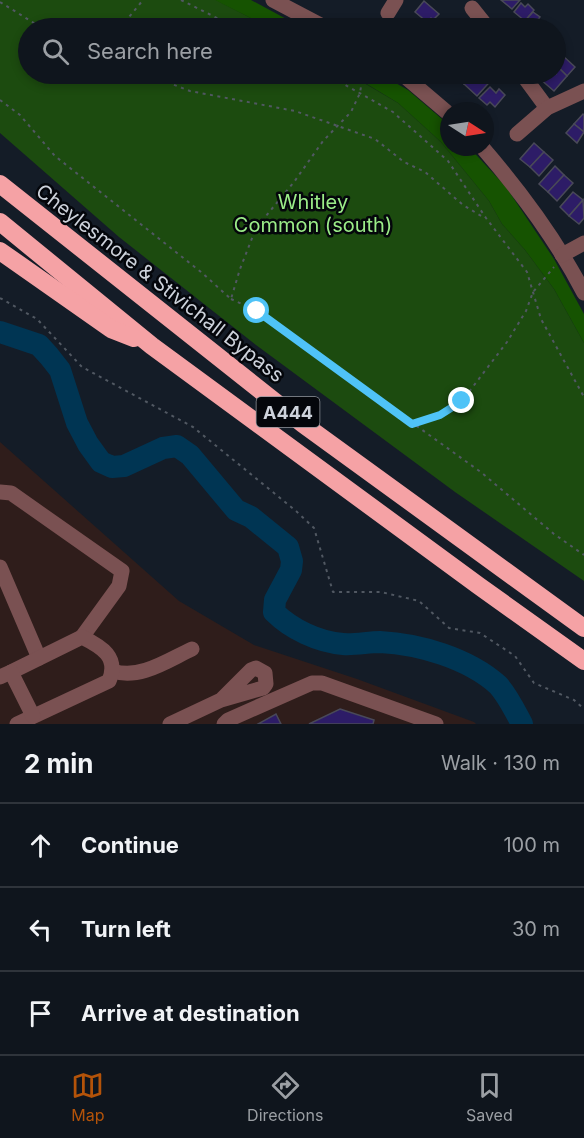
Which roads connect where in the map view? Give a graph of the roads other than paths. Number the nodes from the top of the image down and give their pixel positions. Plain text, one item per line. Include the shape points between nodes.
1 (273, 0) edge
2 (472, 8) dead end
3 (307, 18) edge
4 (480, 18) edge
5 (414, 84) edge
6 (529, 84) edge
7 (584, 91) edge
8 (440, 106) edge
9 (546, 108) junction
10 (517, 134) dead end
11 (489, 156) edge
12 (0, 184) edge
13 (0, 222) edge
14 (584, 243) edge
15 (0, 251) edge
16 (562, 255) junction
17 (584, 293) edge
18 (152, 346) junction
19 (0, 492) edge
20 (0, 567) edge
21 (584, 628) edge
22 (82, 638) junction
23 (192, 649) dead end
24 (39, 658) junction
25 (584, 661) edge
26 (113, 671) junction
27 (5, 674) edge
28 (221, 700) dead end
29 (33, 716) junction
30 (17, 724) edge
31 (170, 724) edge
32 (224, 724) edge
33 (436, 724) edge

1 - 3 street
2 - 4 street
5 - 8 street
6 - 9 street
7 - 9 street
9 - 10 street
11 - 16 street
12 - 21 highway, Cheylesmore & Stivichall Bypass / A444 via 303,424
13 - 18 highway, A444
14 - 16 street
15 - 18 highway via 111,329
16 - 17 street
18 - 25 highway, A444
19 - 22 street via 11,493 122,571 119,586
20 - 24 street
22 - 24 street
22 - 26 street via 109,655
23 - 26 street via 147,670 123,675
24 - 27 street
26 - 29 street via 109,681
27 - 29 street
28 - 31 street
29 - 30 street
32 - 33 street via 312,683 322,683

